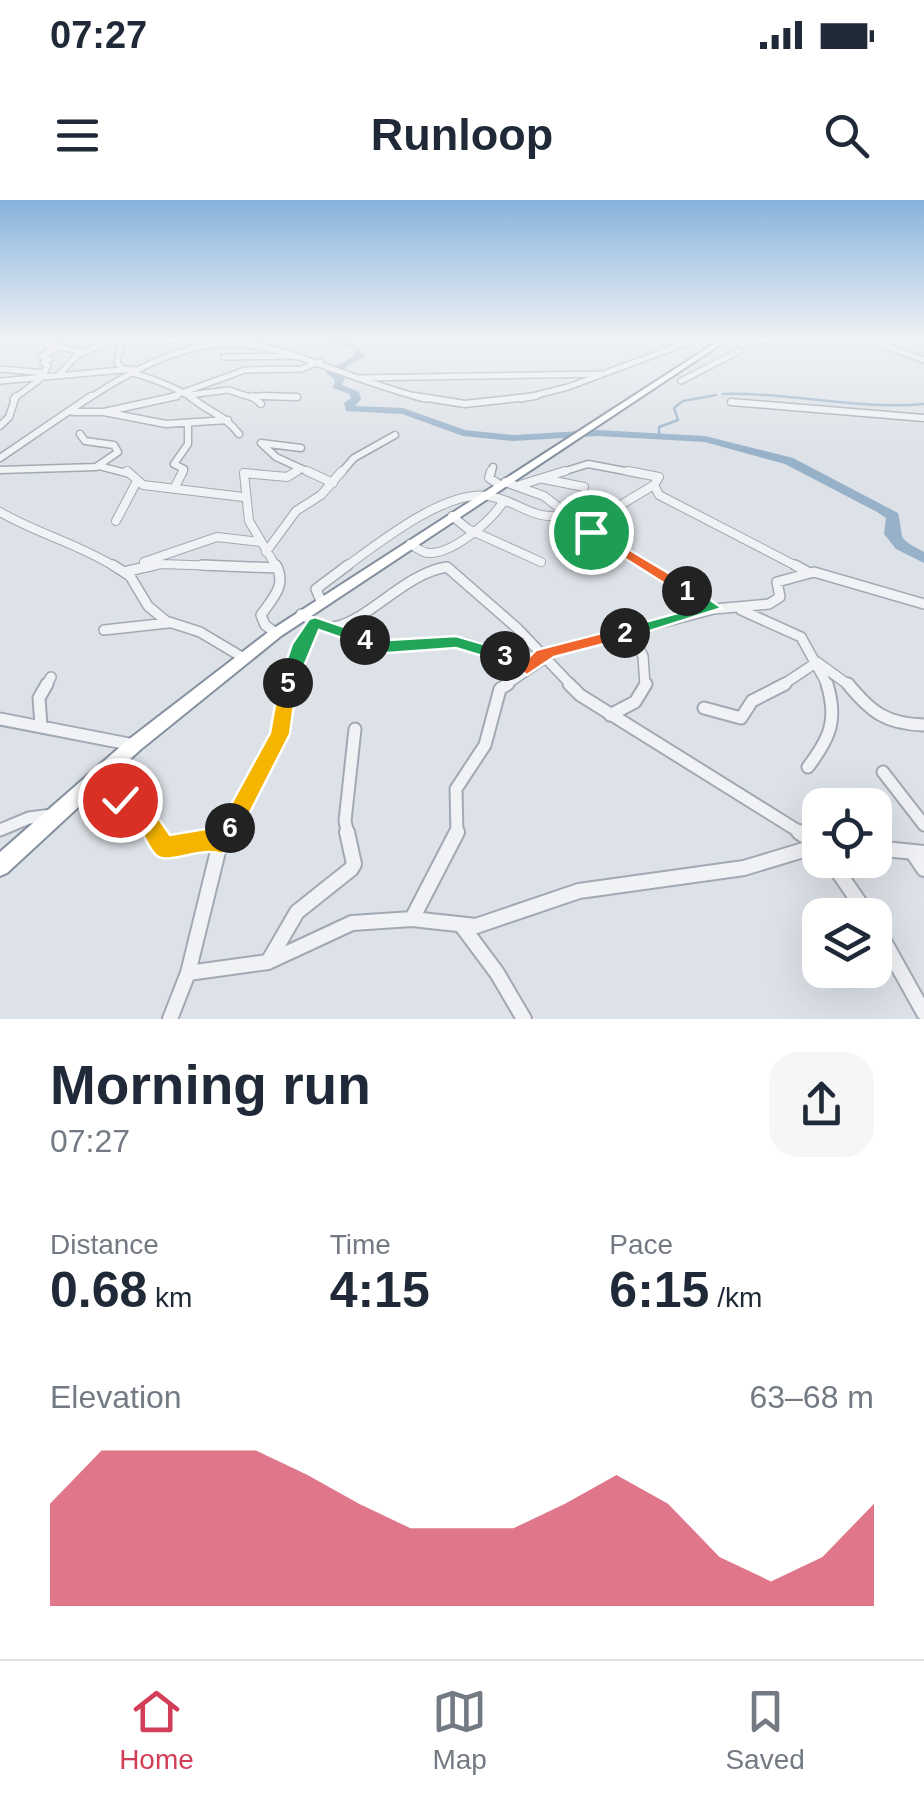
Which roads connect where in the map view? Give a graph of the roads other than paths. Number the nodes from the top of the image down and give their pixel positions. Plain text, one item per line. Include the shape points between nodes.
1 (36, 376) edge
2 (42, 376) edge
3 (126, 376) edge
4 (147, 376) edge
5 (231, 376) edge
6 (356, 376) edge
7 (469, 376) edge
8 (598, 376) edge
9 (668, 376) edge
10 (694, 376) edge
11 (360, 378) junction
12 (681, 381) dead end
13 (0, 382) edge
14 (248, 394) junction
15 (188, 395) junction
16 (297, 397) dead end
17 (731, 402) dead end
18 (261, 404) dead end
19 (12, 409) junction
20 (0, 410) edge
21 (73, 412) junction
22 (104, 412) junction
23 (924, 418) edge
24 (228, 420) junction
25 (3, 422) edge
26 (188, 425) junction
27 (80, 434) dead end
28 (239, 434) dead end
29 (395, 435) dead end
30 (302, 448) dead end
31 (0, 458) edge
32 (99, 466) junction
33 (492, 468) dead end
34 (0, 470) edge
35 (301, 470) junction
36 (542, 479) junction
37 (137, 481) junction
38 (333, 483) junction
39 (508, 484) junction
40 (654, 485) junction
41 (176, 486) junction
42 (584, 487) dead end
43 (484, 495) junction
44 (243, 497) junction
45 (503, 502) junction
46 (0, 512) edge
47 (569, 514) junction
48 (452, 516) junction
49 (116, 522) dead end
50 (472, 530) junction
51 (590, 530) junction
52 (410, 544) junction
53 (264, 547) junction
54 (541, 562) dead end
55 (277, 568) junction
56 (128, 570) junction
57 (806, 572) junction
58 (321, 601) junction
59 (924, 604) edge
60 (714, 608) junction
61 (739, 609) junction
62 (308, 618) junction
63 (171, 623) junction
64 (330, 627) junction
65 (104, 630) dead end
66 (629, 632) junction
67 (276, 633) junction
68 (543, 656) junction
69 (242, 657) junction
70 (818, 662) junction
71 (527, 668) junction
72 (51, 677) dead end
73 (704, 708) dead end
74 (610, 715) junction
75 (0, 719) edge
76 (41, 725) junction
77 (924, 726) edge
78 (356, 730) dead end
79 (134, 746) junction
80 (808, 768) dead end
81 (883, 772) dead end
82 (91, 782) junction
83 (54, 814) junction
84 (924, 825) edge
85 (0, 830) edge
86 (802, 833) edge
87 (221, 842) junction
88 (892, 850) edge
89 (802, 851) edge
90 (919, 853) edge
91 (0, 866) edge
92 (924, 869) edge
93 (412, 918) junction
94 (462, 926) junction
95 (892, 956) edge
96 (268, 962) junction
97 (188, 973) junction
98 (924, 1014) edge
99 (170, 1019) edge
100 (524, 1019) edge

1 - 13 street
2 - 19 street via 13,398
3 - 21 street
4 - 15 street
5 - 15 street
6 - 11 street
7 - 11 street
8 - 11 street via 534,398 494,402 429,400
9 - 39 highway
10 - 12 street
14 - 15 street
14 - 16 street
14 - 18 street
15 - 22 street
15 - 24 street
17 - 23 street
19 - 20 street
19 - 25 street
21 - 22 street
21 - 31 street
22 - 26 street
24 - 26 street
24 - 28 street
26 - 41 street via 188,444 174,464 184,469
27 - 32 street via 119,448
29 - 38 street via 354,458
30 - 35 street via 261,444
32 - 34 street
32 - 37 street via 127,471
33 - 39 street via 489,478
35 - 38 street
35 - 44 street via 281,477 244,472
36 - 39 street
36 - 40 street via 604,464 659,477
36 - 42 street
37 - 41 street
37 - 49 street
38 - 53 street
39 - 43 highway
39 - 47 street
40 - 51 street
40 - 57 street via 659,495
41 - 44 street
43 - 45 street
43 - 48 highway
43 - 58 street via 390,536 316,589
44 - 53 street
45 - 47 street via 548,516
45 - 50 street
46 - 56 street
47 - 51 street
48 - 50 street
48 - 52 highway
50 - 52 street via 436,553
50 - 54 street
51 - 60 street
52 - 58 highway
53 - 55 street
53 - 56 street via 239,536 210,539
55 - 56 street via 176,564
55 - 67 street via 280,588 261,615
56 - 63 street via 148,606
57 - 59 street
57 - 61 street via 777,582 776,600
58 - 62 highway
60 - 61 street
60 - 66 street
61 - 70 street via 802,637
62 - 64 street
62 - 67 highway
62 - 87 street via 280,734
63 - 65 street
63 - 69 street
64 - 68 street via 347,624 403,583 443,566
64 - 71 street via 380,646 464,644
66 - 68 street
66 - 74 street via 643,656 646,684 635,702
67 - 69 highway
68 - 71 street
68 - 74 street via 570,687
69 - 79 highway
70 - 73 street via 752,701 741,718
70 - 77 street via 841,675 883,722
70 - 80 street via 836,719
71 - 93 street via 500,689 484,745 456,790 457,834
72 - 76 street via 39,698
74 - 86 street
75 - 76 street
76 - 79 street
78 - 96 street via 345,821 354,864 288,920
79 - 82 highway
81 - 84 street
82 - 83 highway
82 - 87 street via 144,817 165,848 214,837
83 - 85 street
83 - 91 highway
87 - 97 street
88 - 90 street
89 - 94 street via 744,868 580,891
90 - 92 street
93 - 94 street
93 - 96 street via 352,923
94 - 100 street
95 - 98 street
96 - 97 street
97 - 99 street

